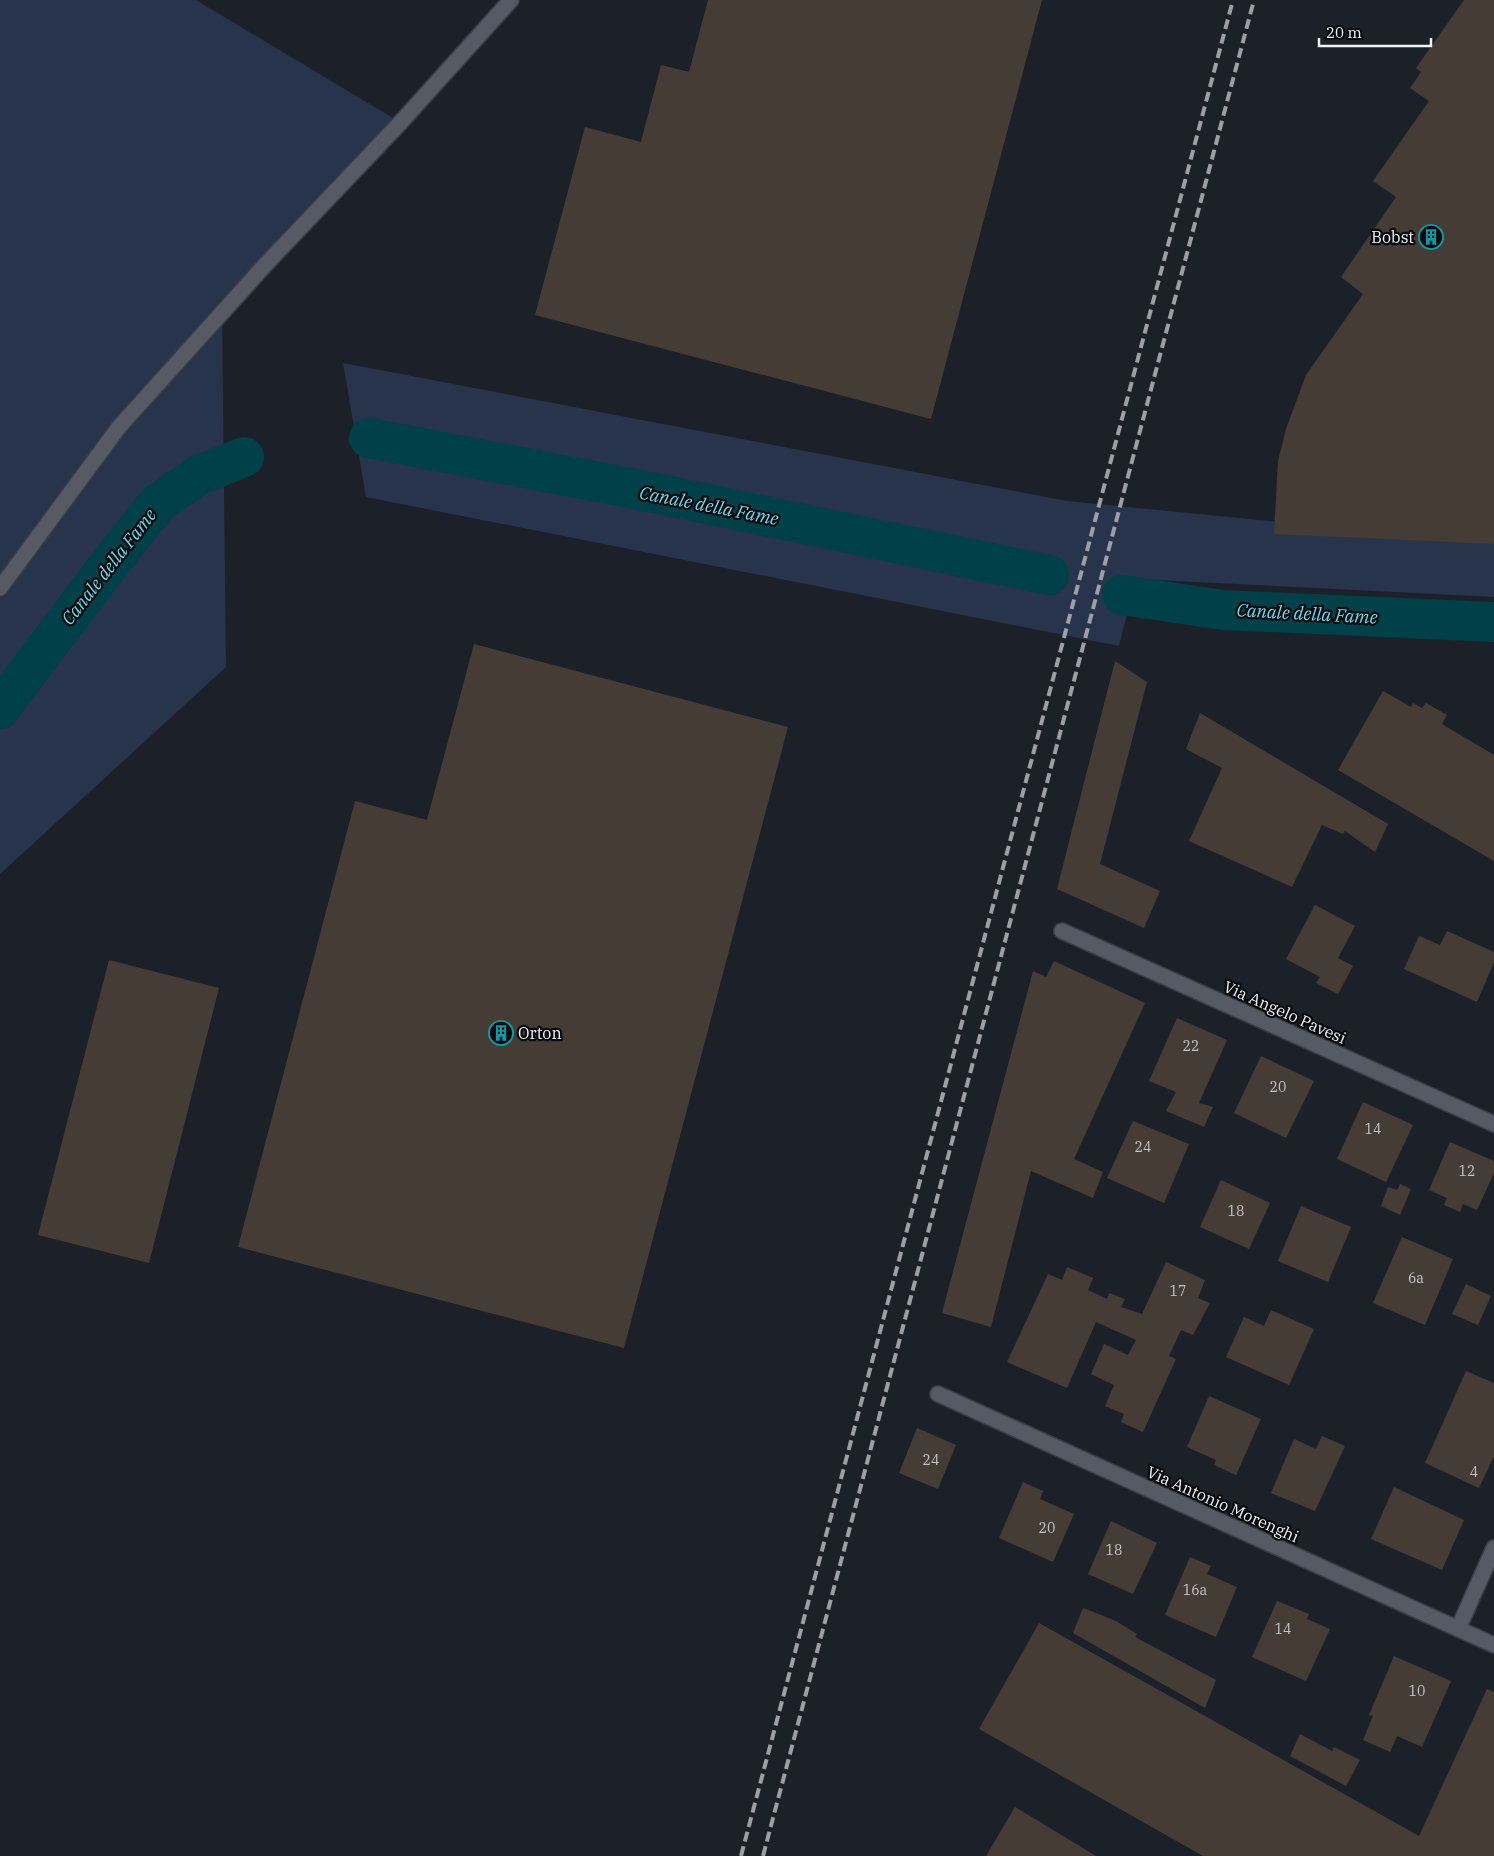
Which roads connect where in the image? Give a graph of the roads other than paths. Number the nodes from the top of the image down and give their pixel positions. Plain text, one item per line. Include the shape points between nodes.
1 (511, 0) edge
2 (0, 588) edge
3 (1062, 931) dead end
4 (1494, 1124) edge
5 (938, 1394) dead end
6 (1494, 1548) edge
7 (1458, 1629) junction
8 (1494, 1645) edge

1 - 2 street via 401,122 264,265 120,426
3 - 4 street, Via Angelo Pavesi
5 - 7 street, Via Antonio Morenghi
6 - 7 street
7 - 8 street, Via Antonio Morenghi

